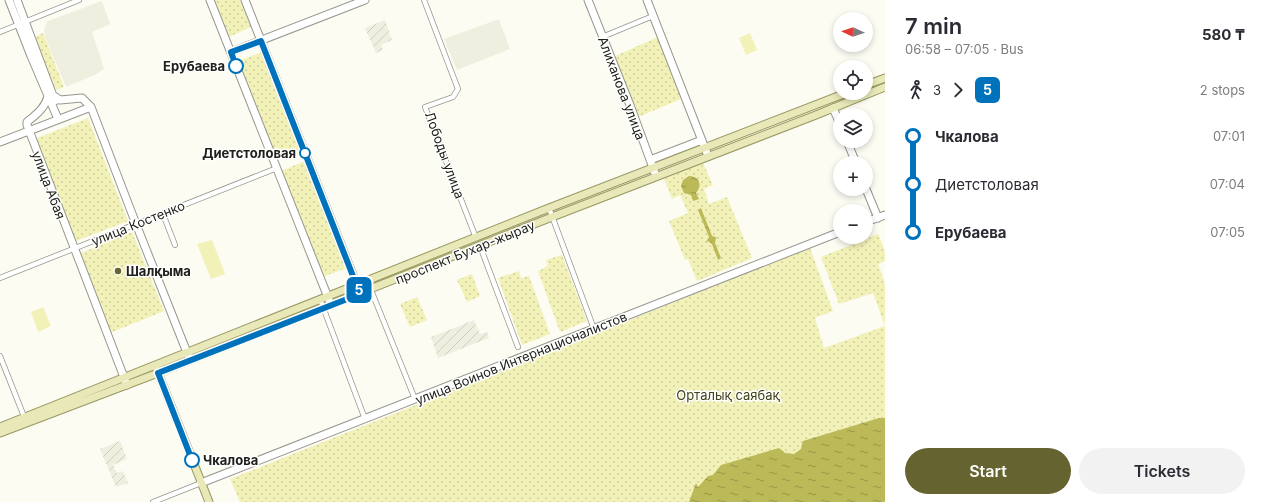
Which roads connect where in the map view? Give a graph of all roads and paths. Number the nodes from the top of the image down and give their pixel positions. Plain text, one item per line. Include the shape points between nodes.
1 (9, 0) edge
2 (17, 0) edge
3 (79, 0) edge
4 (210, 0) edge
5 (245, 0) edge
6 (365, 0) edge
7 (424, 0) edge
8 (588, 0) edge
9 (647, 0) edge
10 (653, 16) junction
11 (26, 22) junction
12 (18, 25) junction
13 (0, 32) edge
14 (602, 37) junction
15 (261, 41) junction
16 (231, 52) junction
17 (885, 78) edge
18 (875, 82) joint
19 (882, 88) edge
20 (51, 96) junction
21 (833, 98) edge
22 (91, 107) junction
23 (833, 108) joint
24 (60, 118) junction
25 (28, 130) junction
26 (702, 140) junction
27 (0, 142) edge
28 (705, 148) junction
29 (708, 156) junction
30 (650, 160) junction
31 (277, 168) junction
32 (653, 168) junction
33 (656, 176) junction
34 (869, 196) edge
35 (549, 208) junction
36 (163, 214) junction
37 (885, 215) edge
38 (552, 216) junction
39 (878, 218) junction
40 (873, 220) edge
41 (136, 224) junction
42 (833, 235) edge
43 (476, 238) junction
44 (175, 245) dead end
45 (480, 246) junction
46 (74, 249) junction
47 (0, 278) edge
48 (357, 285) junction
49 (371, 290) junction
50 (360, 294) junction
51 (328, 296) junction
52 (320, 299) junction
53 (331, 304) junction
54 (323, 307) junction
55 (594, 329) junction
56 (518, 347) dead end
57 (187, 352) junction
58 (0, 356) edge
59 (190, 360) junction
60 (155, 365) junction
61 (158, 373) junction
62 (124, 377) junction
63 (127, 385) junction
64 (415, 399) junction
65 (365, 419) junction
66 (25, 420) junction
67 (0, 426) edge
68 (0, 432) edge
69 (201, 483) junction
70 (153, 502) edge
71 (209, 502) edge

1 - 12 main road
2 - 11 main road
3 - 11 street
4 - 16 main road
5 - 15 main road
6 - 15 main road
7 - 43 street, Лободы улица via 458,90 453,97 425,107
8 - 14 main road, Алиханова улица
9 - 10 main road
10 - 14 street
10 - 26 main road
11 - 12 street
11 - 20 main road
12 - 13 street
12 - 20 main road
14 - 30 main road, Алиханова улица
15 - 16 main road
15 - 48 main road
16 - 31 main road
17 - 18 main road
18 - 19 street
19 - 23 main road, проспект Бухар-жырау
20 - 22 main road via 60,100 82,98
20 - 24 main road
20 - 25 main road via 43,109 27,122
21 - 28 main road, проспект Бухар-жырау
22 - 24 main road
22 - 41 main road
23 - 29 main road, проспект Бухар-жырау
24 - 25 main road
25 - 27 main road
25 - 46 main road, улица Абая
26 - 28 main road
26 - 30 main road
28 - 29 main road
28 - 32 main road, проспект Бухар-жырау
29 - 33 main road, проспект Бухар-жырау
30 - 32 main road, Алиханова улица
31 - 36 street, улица Костенко
31 - 51 main road
32 - 33 main road, Алиханова улица
32 - 35 main road, проспект Бухар-жырау
33 - 38 main road, проспект Бухар-жырау
34 - 39 main road
35 - 38 street
35 - 43 main road, проспект Бухар-жырау
36 - 41 street, улица Костенко
36 - 44 street
37 - 39 main road
38 - 45 main road, проспект Бухар-жырау
38 - 55 street
39 - 40 main road
41 - 46 street, улица Костенко
41 - 57 main road
42 - 55 main road, улица Воинов Интернационалистов
43 - 48 main road, проспект Бухар-жырау
45 - 49 main road, проспект Бухар-жырау
45 - 56 street
46 - 47 street, улица Костенко
46 - 62 main road, улица Абая
48 - 50 main road
48 - 51 main road, проспект Бухар-жырау
49 - 50 main road, проспект Бухар-жырау
49 - 64 street
50 - 53 main road, проспект Бухар-жырау
51 - 52 main road, проспект Бухар-жырау
51 - 53 main road
52 - 54 street
52 - 57 main road, проспект Бухар-жырау
53 - 54 main road, проспект Бухар-жырау
54 - 59 main road, проспект Бухар-жырау
54 - 65 street
55 - 64 main road, улица Воинов Интернационалистов
57 - 59 main road
57 - 60 main road, проспект Бухар-жырау
58 - 66 street
59 - 61 main road, проспект Бухар-жырау
60 - 61 main road
60 - 62 main road, проспект Бухар-жырау
61 - 63 main road, проспект Бухар-жырау
61 - 69 main road
62 - 63 main road, улица Абая
62 - 66 main road, проспект Бухар-жырау
63 - 66 main road, проспект Бухар-жырау
64 - 65 main road, улица Воинов Интернационалистов
65 - 69 main road, улица Воинов Интернационалистов
66 - 67 main road, проспект Бухар-жырау
66 - 68 main road, проспект Бухар-жырау
69 - 70 street
69 - 71 main road

